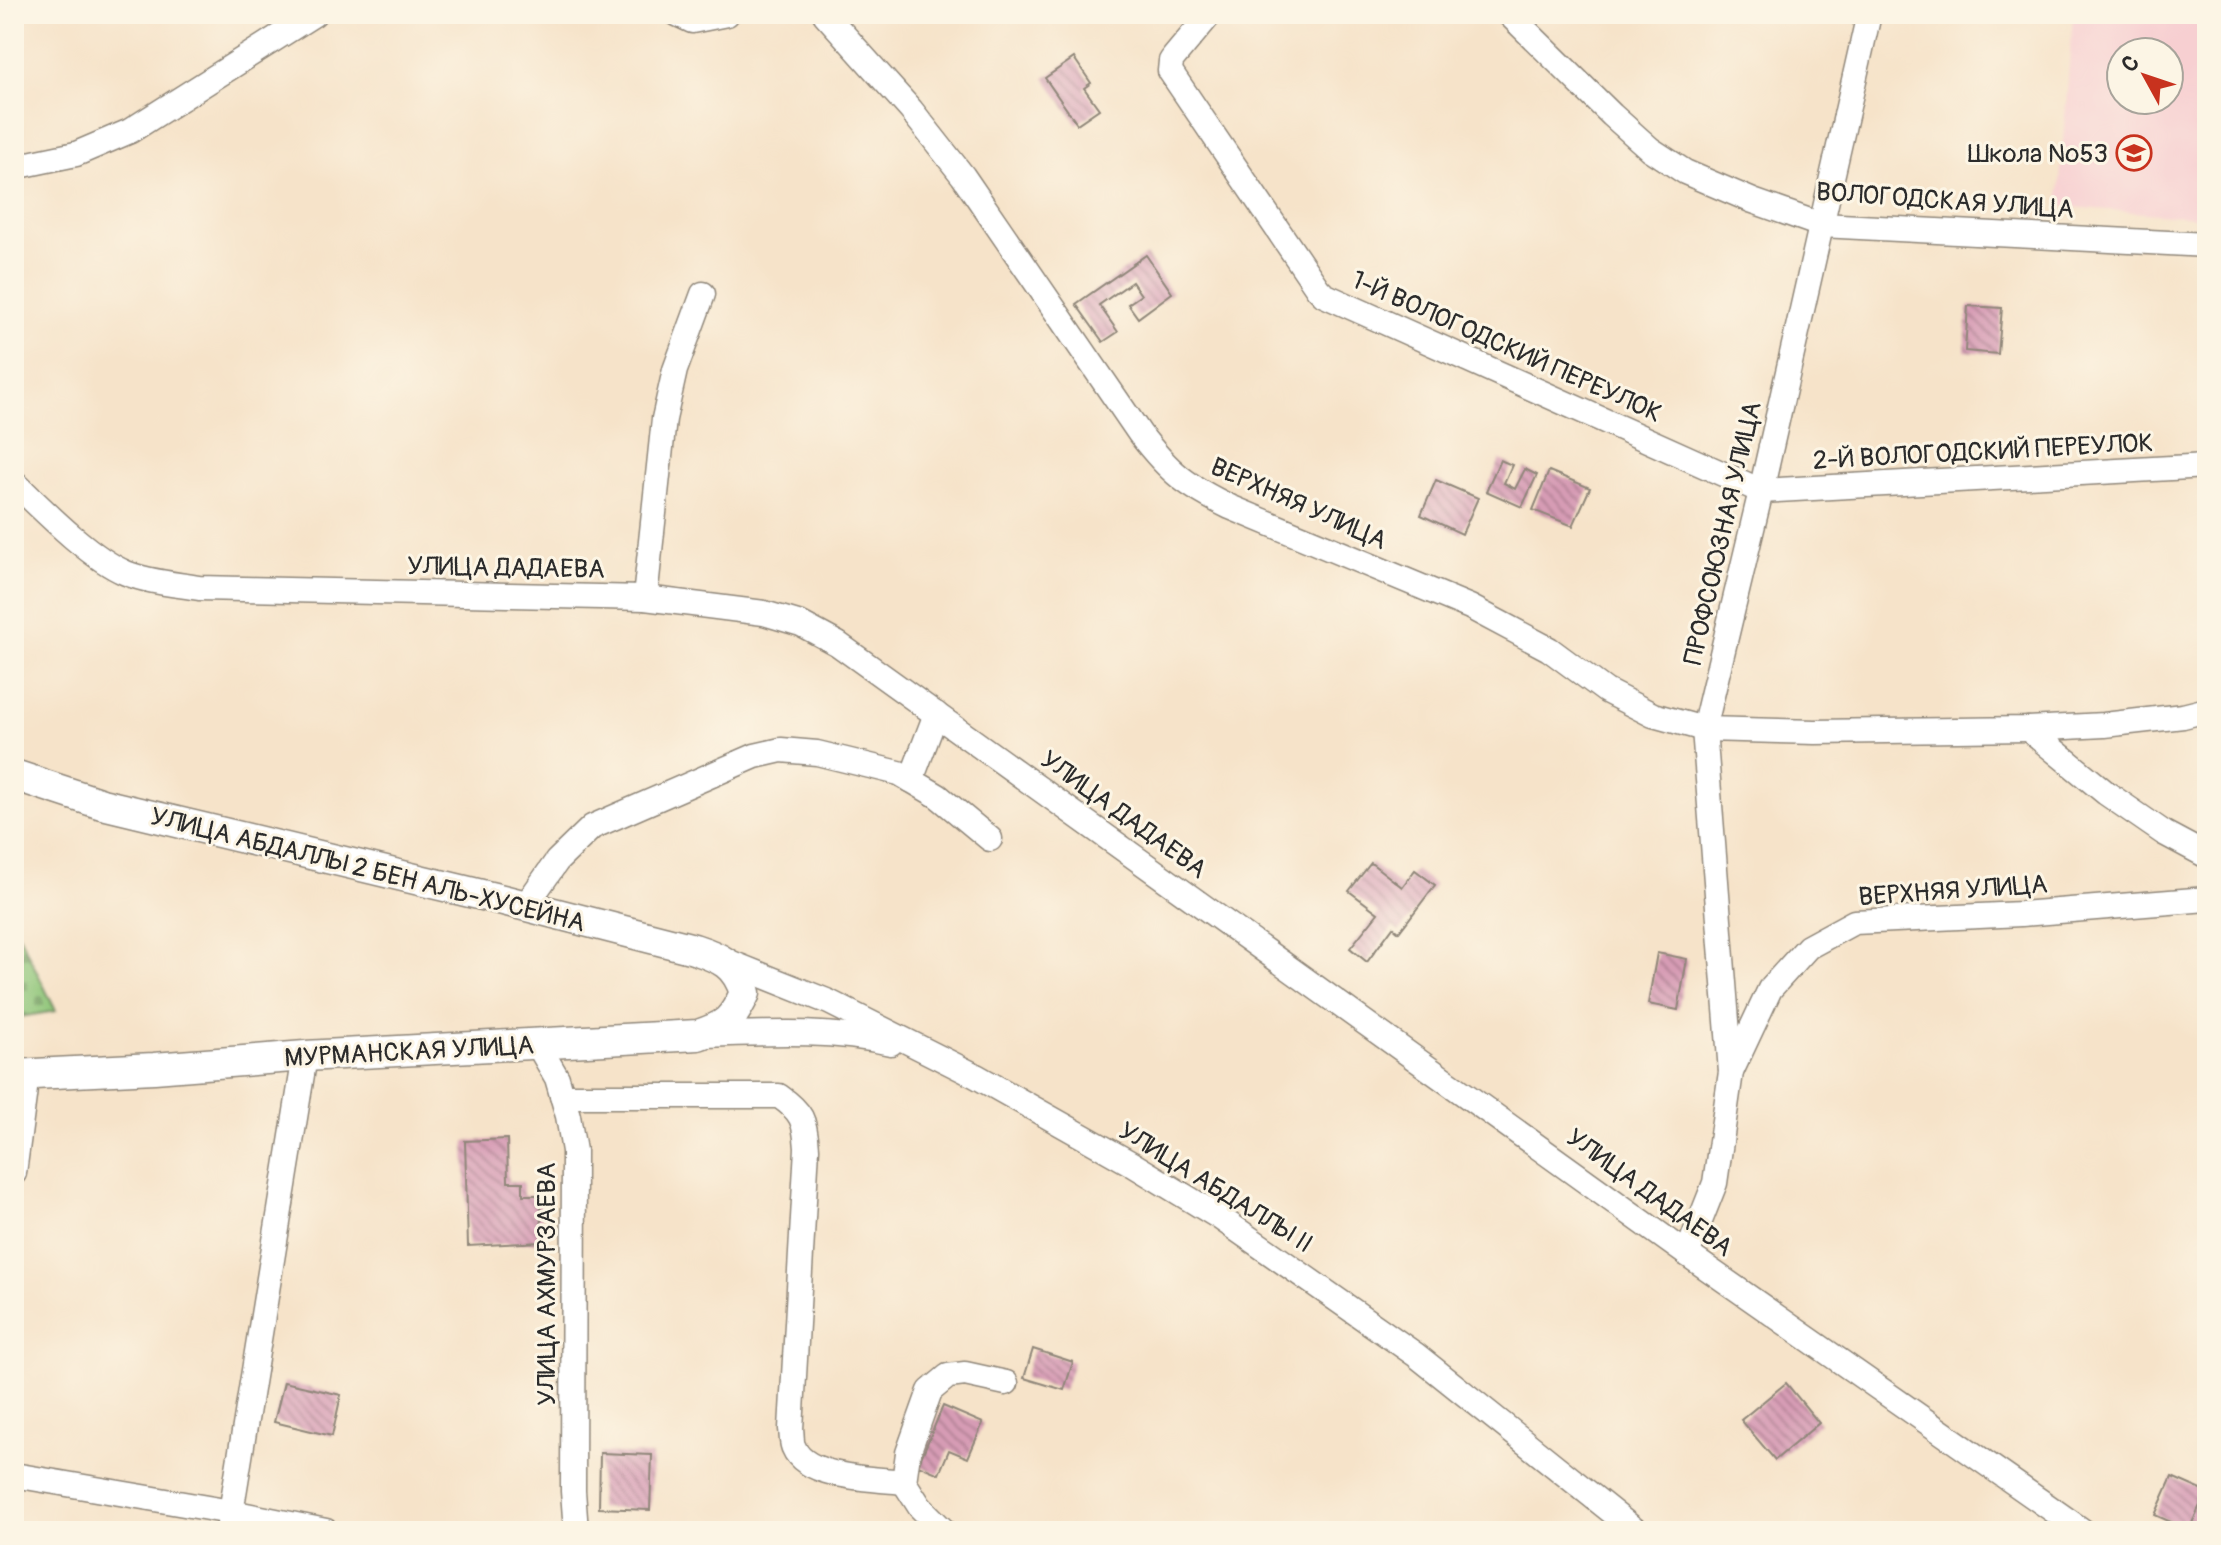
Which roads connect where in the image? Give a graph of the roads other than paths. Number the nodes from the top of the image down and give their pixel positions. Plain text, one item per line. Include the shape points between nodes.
1 (314, 14) edge
2 (677, 14) edge
3 (727, 14) edge
4 (825, 14) edge
5 (1210, 14) edge
6 (1509, 14) edge
7 (1869, 14) edge
8 (14, 167) edge
9 (1821, 225) junction
10 (2207, 245) edge
11 (703, 294) dead end
12 (2207, 466) edge
13 (14, 482) edge
14 (1761, 491) junction
15 (645, 598) junction
16 (2207, 710) edge
17 (936, 714) junction
18 (1704, 729) junction
19 (2028, 729) junction
20 (14, 775) edge
21 (911, 780) junction
22 (990, 839) dead end
23 (2207, 856) edge
24 (2207, 899) edge
25 (526, 905) junction
26 (723, 960) junction
27 (698, 1035) junction
28 (538, 1045) junction
29 (927, 1051) junction
30 (305, 1056) junction
31 (1731, 1072) junction
32 (21, 1074) edge
33 (562, 1096) junction
34 (14, 1173) edge
35 (1687, 1254) junction
36 (1006, 1383) dead end
37 (14, 1475) edge
38 (904, 1482) junction
39 (230, 1522) edge
40 (326, 1531) edge
41 (576, 1531) edge
42 (944, 1531) edge
43 (1636, 1531) edge
44 (2083, 1531) edge

1 - 8 street via 130,131 76,154
2 - 3 street via 692,21
4 - 18 street, ВЕРХНЯЯ УЛИЦА via 963,176 1140,434 1180,479 1230,507 1470,607 1549,649 1606,691 1653,715
5 - 14 street, 1-Й ВОЛОГОДСКИЙ ПЕРЕУЛОК via 1174,57 1170,71 1319,292
6 - 9 street, ВОЛОГОДСКАЯ УЛИЦА via 1662,157 1685,172
7 - 9 street, ПРОФСОЮЗНАЯ УЛИЦА
9 - 10 street, ВОЛОГОДСКАЯ УЛИЦА
9 - 14 street, ПРОФСОЮЗНАЯ УЛИЦА
11 - 15 street via 675,370 664,419
12 - 14 street, 2-Й ВОЛОГОДСКИЙ ПЕРЕУЛОК
13 - 15 street, УЛИЦА ДАДАЕВА via 104,561 159,582 199,588
14 - 18 street, ПРОФСОЮЗНАЯ УЛИЦА
15 - 17 street, УЛИЦА ДАДАЕВА via 764,613 801,624
16 - 19 street, ВЕРХНЯЯ УЛИЦА via 2117,724
17 - 21 street
17 - 35 street, УЛИЦА ДАДАЕВА
18 - 19 street, ВЕРХНЯЯ УЛИЦА
18 - 31 street, ПРОФСОЮЗНАЯ УЛИЦА
19 - 23 street via 2106,793
20 - 25 main road, УЛИЦА АБДАЛЛЫ 2 БЕН АЛЬ-ХУСЕЙНА via 102,804
21 - 22 street
21 - 25 street via 817,753 781,750 755,756 592,827 557,861
24 - 31 street, ВЕРХНЯЯ УЛИЦА via 1854,922 1808,947 1770,989
25 - 26 main road, УЛИЦА АБДАЛЛЫ 2 БЕН АЛЬ-ХУСЕЙНА
26 - 27 main road, МУРМАНСКАЯ УЛИЦА via 740,978 745,993 722,1026
26 - 29 street, УЛИЦА АБДАЛЛЫ II via 829,1002
27 - 28 main road, МУРМАНСКАЯ УЛИЦА
27 - 29 street via 860,1036
28 - 30 main road, МУРМАНСКАЯ УЛИЦА
28 - 33 street, УЛИЦА АХМУРЗАЕВА
29 - 43 street, УЛИЦА АБДАЛЛЫ II via 1219,1217 1416,1355
30 - 32 main road, МУРМАНСКАЯ УЛИЦА
30 - 39 street
31 - 35 street via 1715,1183
32 - 34 street
33 - 38 street via 779,1096 796,1108 806,1129 807,1148 794,1449 808,1465 830,1473
33 - 41 street, УЛИЦА АХМУРЗАЕВА via 574,1151
35 - 44 street, УЛИЦА ДАДАЕВА
36 - 38 street via 965,1374 948,1376 930,1391 908,1453
37 - 39 street
38 - 42 street
39 - 40 street

